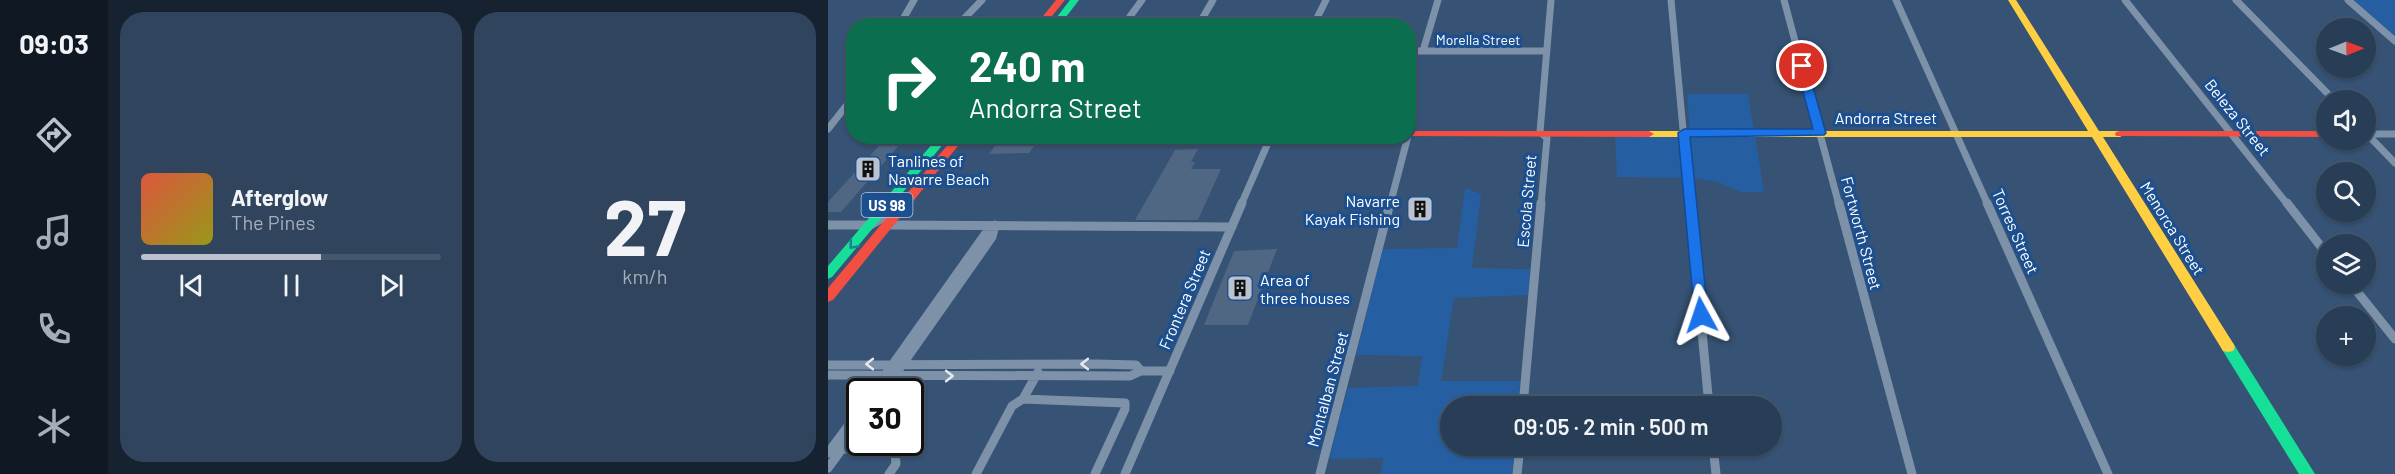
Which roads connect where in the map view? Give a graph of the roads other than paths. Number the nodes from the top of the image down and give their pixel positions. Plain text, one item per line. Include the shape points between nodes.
1 (914, 0) edge
2 (982, 0) edge
3 (1061, 0) edge
4 (1075, 0) edge
5 (1142, 0) edge
6 (1213, 0) edge
7 (1326, 0) edge
8 (1438, 0) edge
9 (1551, 0) edge
10 (1671, 0) edge
11 (1784, 0) edge
12 (1896, 0) edge
13 (2012, 0) edge
14 (2126, 0) edge
15 (2236, 0) edge
16 (2348, 0) edge
17 (904, 18) edge
18 (965, 18) edge
19 (1046, 18) edge
20 (1060, 18) edge
21 (1129, 18) edge
22 (1202, 18) edge
23 (1317, 18) edge
24 (2395, 41) edge
25 (1416, 51) edge
26 (1423, 51) junction
27 (1547, 51) junction
28 (2324, 90) edge
29 (846, 106) edge
30 (828, 129) edge
31 (1684, 133) junction
32 (1820, 133) junction
33 (1956, 134) junction
34 (2095, 134) junction
35 (2233, 134) junction
36 (2316, 134) edge
37 (2376, 134) edge
38 (2395, 134) edge
39 (1416, 135) edge
40 (1543, 135) junction
41 (938, 144) edge
42 (954, 144) edge
43 (1268, 144) edge
44 (1406, 144) edge
45 (2376, 144) edge
46 (2395, 163) edge
47 (906, 203) junction
48 (828, 225) edge
49 (870, 225) junction
50 (888, 225) junction
51 (1232, 227) junction
52 (994, 228) junction
53 (2316, 240) edge
54 (868, 248) junction
55 (828, 274) edge
56 (2359, 294) edge
57 (828, 297) edge
58 (2395, 339) edge
59 (892, 364) junction
60 (907, 364) junction
61 (1042, 364) junction
62 (828, 365) edge
63 (1141, 371) junction
64 (1170, 371) junction
65 (828, 375) edge
66 (889, 376) junction
67 (1036, 376) junction
68 (1524, 396) edge
69 (1708, 396) edge
70 (1023, 399) junction
71 (846, 429) edge
72 (846, 443) edge
73 (842, 449) junction
74 (828, 453) edge
75 (1519, 456) edge
76 (1714, 456) edge
77 (828, 468) edge
78 (890, 474) edge
79 (976, 474) edge
80 (1095, 474) edge
81 (1125, 474) edge
82 (1320, 474) edge
83 (1517, 474) edge
84 (1716, 474) edge
85 (1912, 474) edge
86 (2108, 474) edge
87 (2307, 474) edge

1 - 17 street
2 - 18 street
3 - 19 main road
4 - 20 main road
5 - 21 street
6 - 22 street
7 - 23 street
8 - 26 street
9 - 27 street, Escola Street
10 - 31 street
11 - 32 street, Fortworth Street
12 - 33 street, Torres Street
13 - 34 main road, Menorca Street
14 - 35 street, Beleza Street
15 - 28 street
16 - 24 street
25 - 26 street, Morella Street
26 - 27 street, Morella Street
27 - 40 street, Escola Street via 1540,132
29 - 30 street
31 - 32 main road, Andorra Street
31 - 40 main road, Andorra Street
31 - 69 street
32 - 33 main road, Andorra Street
32 - 85 street, Fortworth Street
33 - 34 main road, Andorra Street
33 - 86 street, Torres Street
34 - 35 main road, Andorra Street
34 - 87 main road, Menorca Street
35 - 36 main road, Andorra Street
35 - 53 street, Beleza Street
37 - 38 street
39 - 40 main road, Andorra Street
40 - 68 street, Escola Street via 1547,138
41 - 49 main road, US 98
42 - 47 main road, US 98
43 - 51 street, Frontera Street
44 - 82 street, Montalban Street
45 - 46 street
47 - 49 street
47 - 50 main road, US 98
48 - 49 street
49 - 54 street via 873,232
49 -> 55 main road, US 98
50 - 52 street
50 - 54 main road, US 98
51 - 52 street
51 - 64 street, Frontera Street
52 - 59 street via 986,233
52 - 60 street via 992,237
54 - 57 main road, US 98
56 - 58 street
59 - 60 street
59 -> 62 street
59 - 66 street
60 - 61 street
60 - 66 street
63 -> 61 street via 1136,365
61 - 67 street
63 - 64 street
63 - 67 street via 1131,376
64 - 81 street, Frontera Street
65 - 66 street
66 -> 67 street
67 - 70 street
70 - 79 street via 1012,406
70 - 80 street via 1125,403
71 - 74 street
72 - 73 street
73 - 77 street
73 - 78 street via 895,453 896,464
75 - 83 street
76 - 84 street

